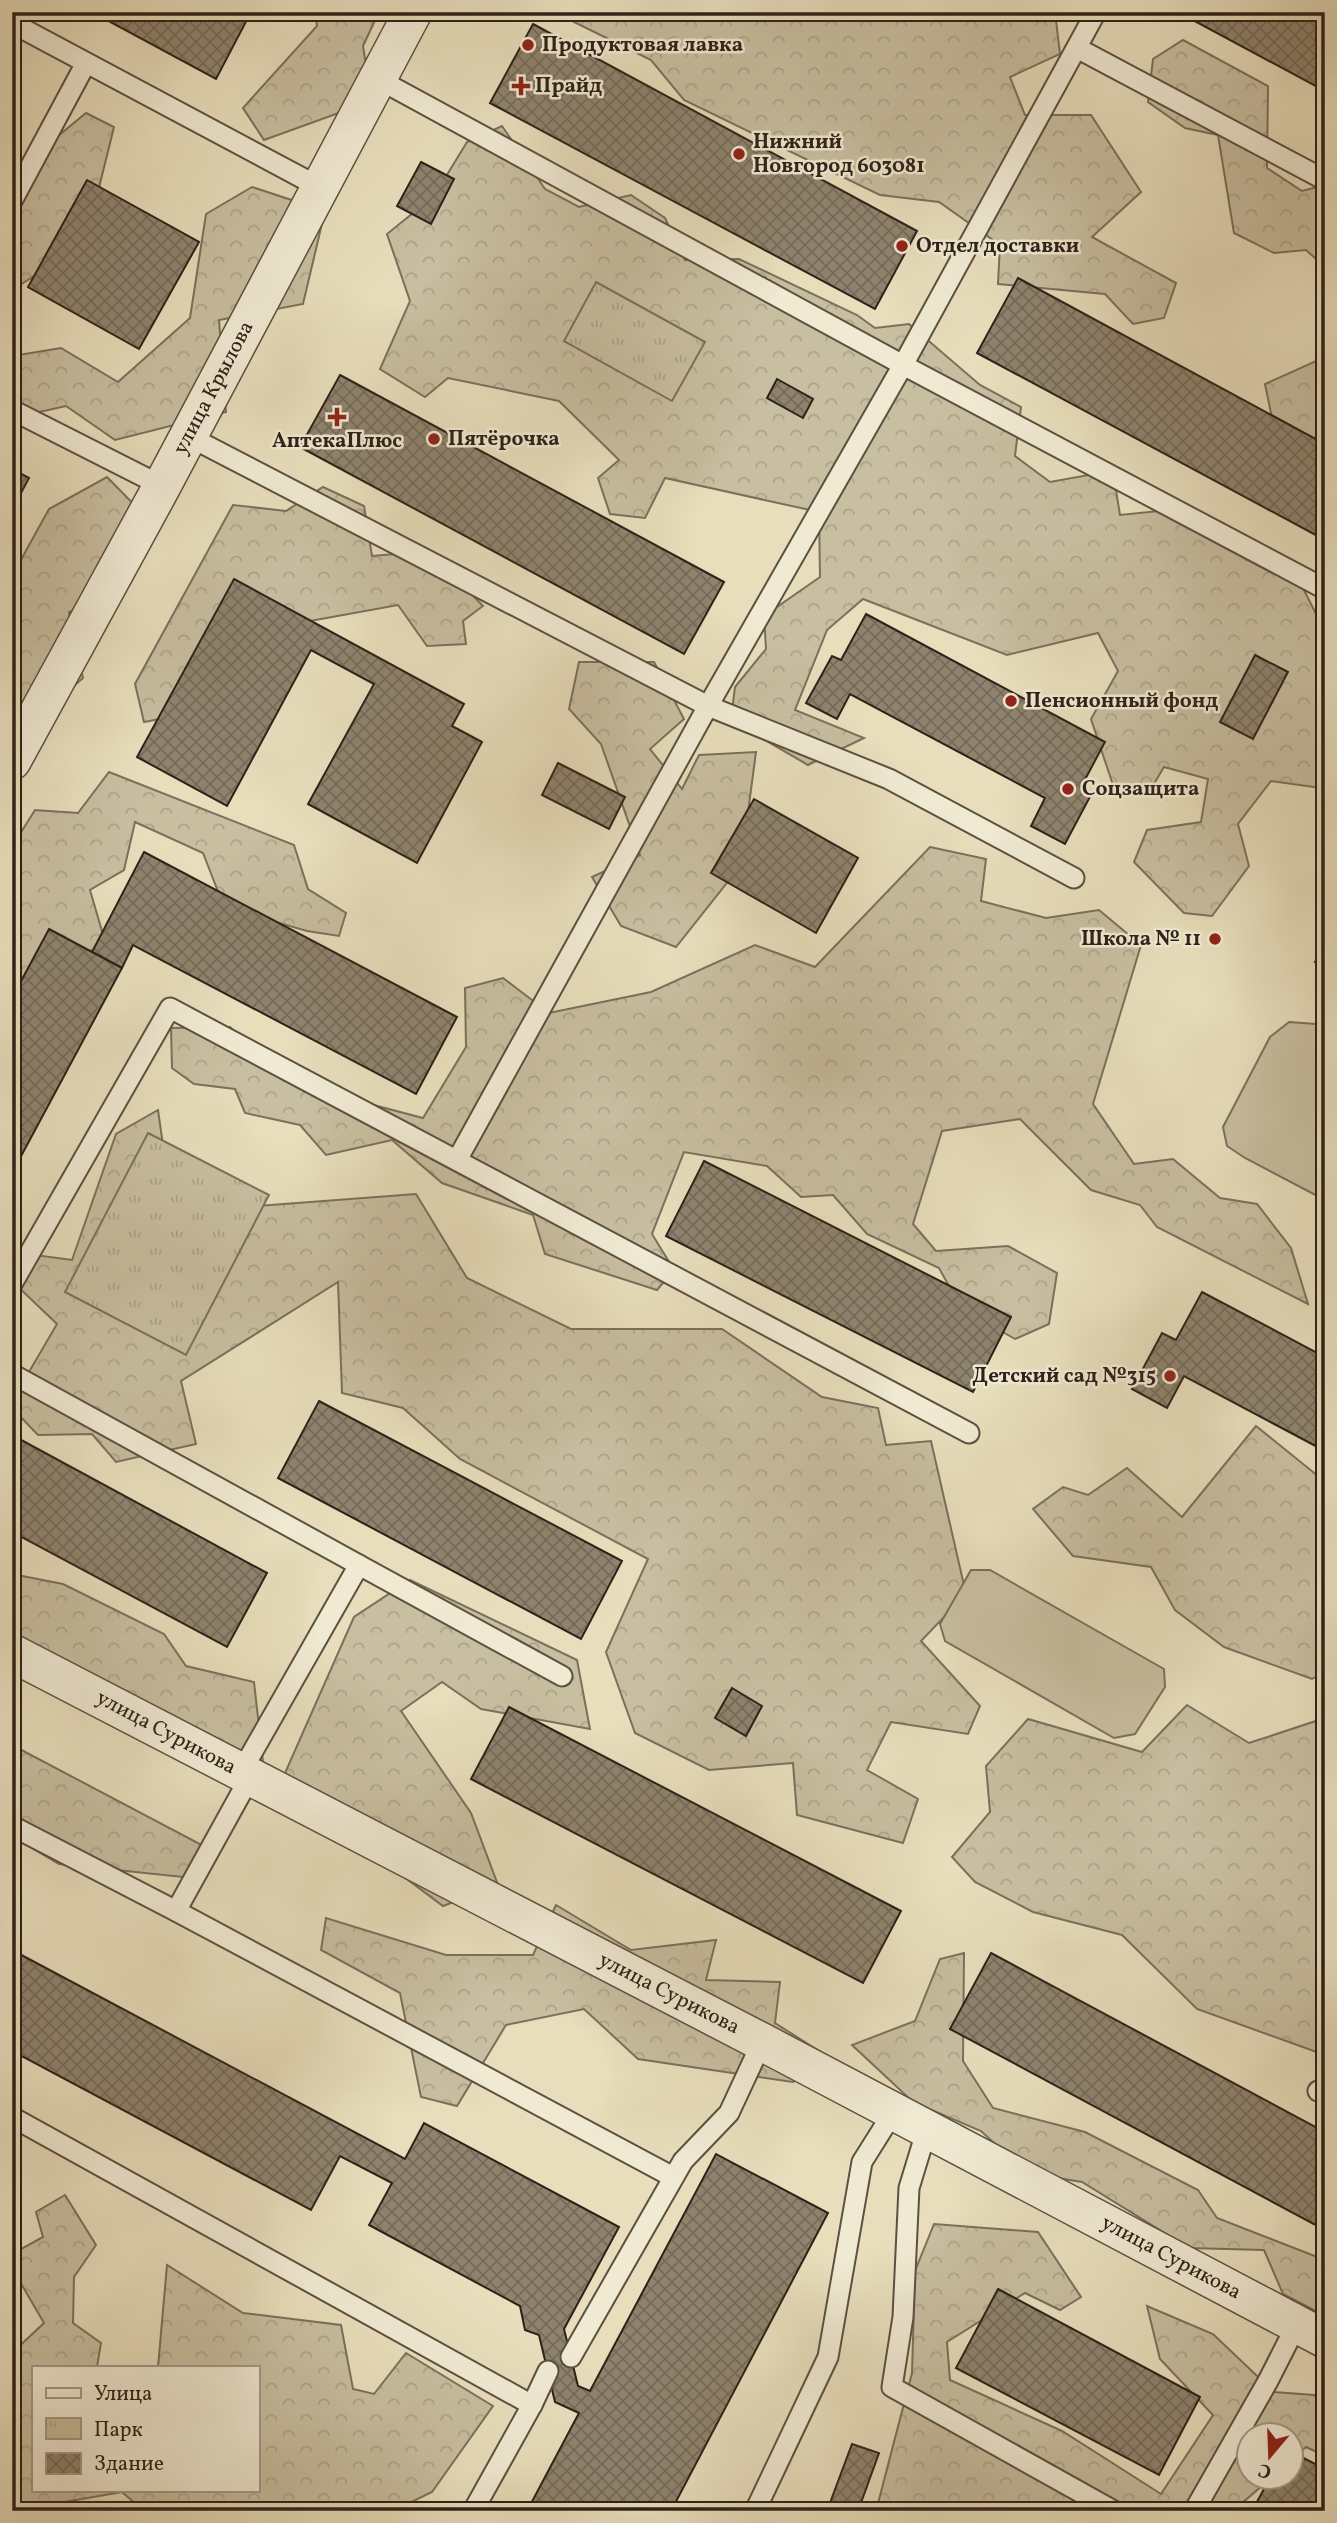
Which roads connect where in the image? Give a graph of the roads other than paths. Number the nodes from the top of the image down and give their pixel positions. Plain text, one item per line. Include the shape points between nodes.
1 (412, 12) edge
2 (1096, 12) edge
3 (12, 23) edge
4 (1077, 48) junction
5 (86, 62) junction
6 (378, 79) junction
7 (1325, 180) edge
8 (321, 188) junction
9 (12, 201) edge
10 (903, 365) junction
11 (12, 410) edge
12 (188, 436) junction
13 (162, 486) junction
14 (1325, 589) edge
15 (708, 706) junction
16 (12, 761) edge
17 (1074, 878) dead end
18 (457, 1160) junction
19 (12, 1284) edge
20 (12, 1374) edge
21 (969, 1433) dead end
22 (359, 1565) junction
23 (12, 1653) edge
24 (562, 1675) dead end
25 (245, 1775) junction
26 (12, 1826) edge
27 (176, 1912) junction
28 (762, 2042) junction
29 (894, 2111) junction
30 (12, 2117) edge
31 (926, 2129) junction
32 (673, 2177) junction
33 (1311, 2332) edge
34 (571, 2357) dead end
35 (548, 2371) dead end
36 (532, 2406) junction
37 (473, 2511) edge
38 (755, 2511) edge
39 (1114, 2511) edge
40 (1194, 2511) edge

1 - 6 street, улица Крылова
2 - 4 lane
3 - 5 lane
4 - 7 lane
4 - 10 lane
5 - 8 lane
5 - 9 lane
6 - 8 street, улица Крылова
6 - 10 lane
8 - 12 street, улица Крылова
10 - 14 lane
10 - 15 lane
11 - 13 lane
12 - 13 street, улица Крылова
12 - 15 lane
13 - 16 street, улица Крылова
15 - 17 lane via 889,779
15 - 18 lane
18 - 19 lane via 170,1008
18 - 21 lane
20 - 22 lane
22 - 24 lane
22 - 25 lane
23 - 25 street, улица Сурикова
25 - 27 lane
25 - 28 street, улица Сурикова
26 - 27 lane
27 - 32 lane
28 - 29 street, улица Сурикова
28 - 32 lane via 729,2113
29 - 31 street, улица Сурикова
29 - 38 lane via 862,2162 828,2357
30 - 36 lane
31 - 33 street, улица Сурикова
31 - 39 lane via 909,2188 903,2318 892,2387
32 - 34 lane
33 - 40 lane via 1268,2381
35 - 36 lane
36 - 37 lane

